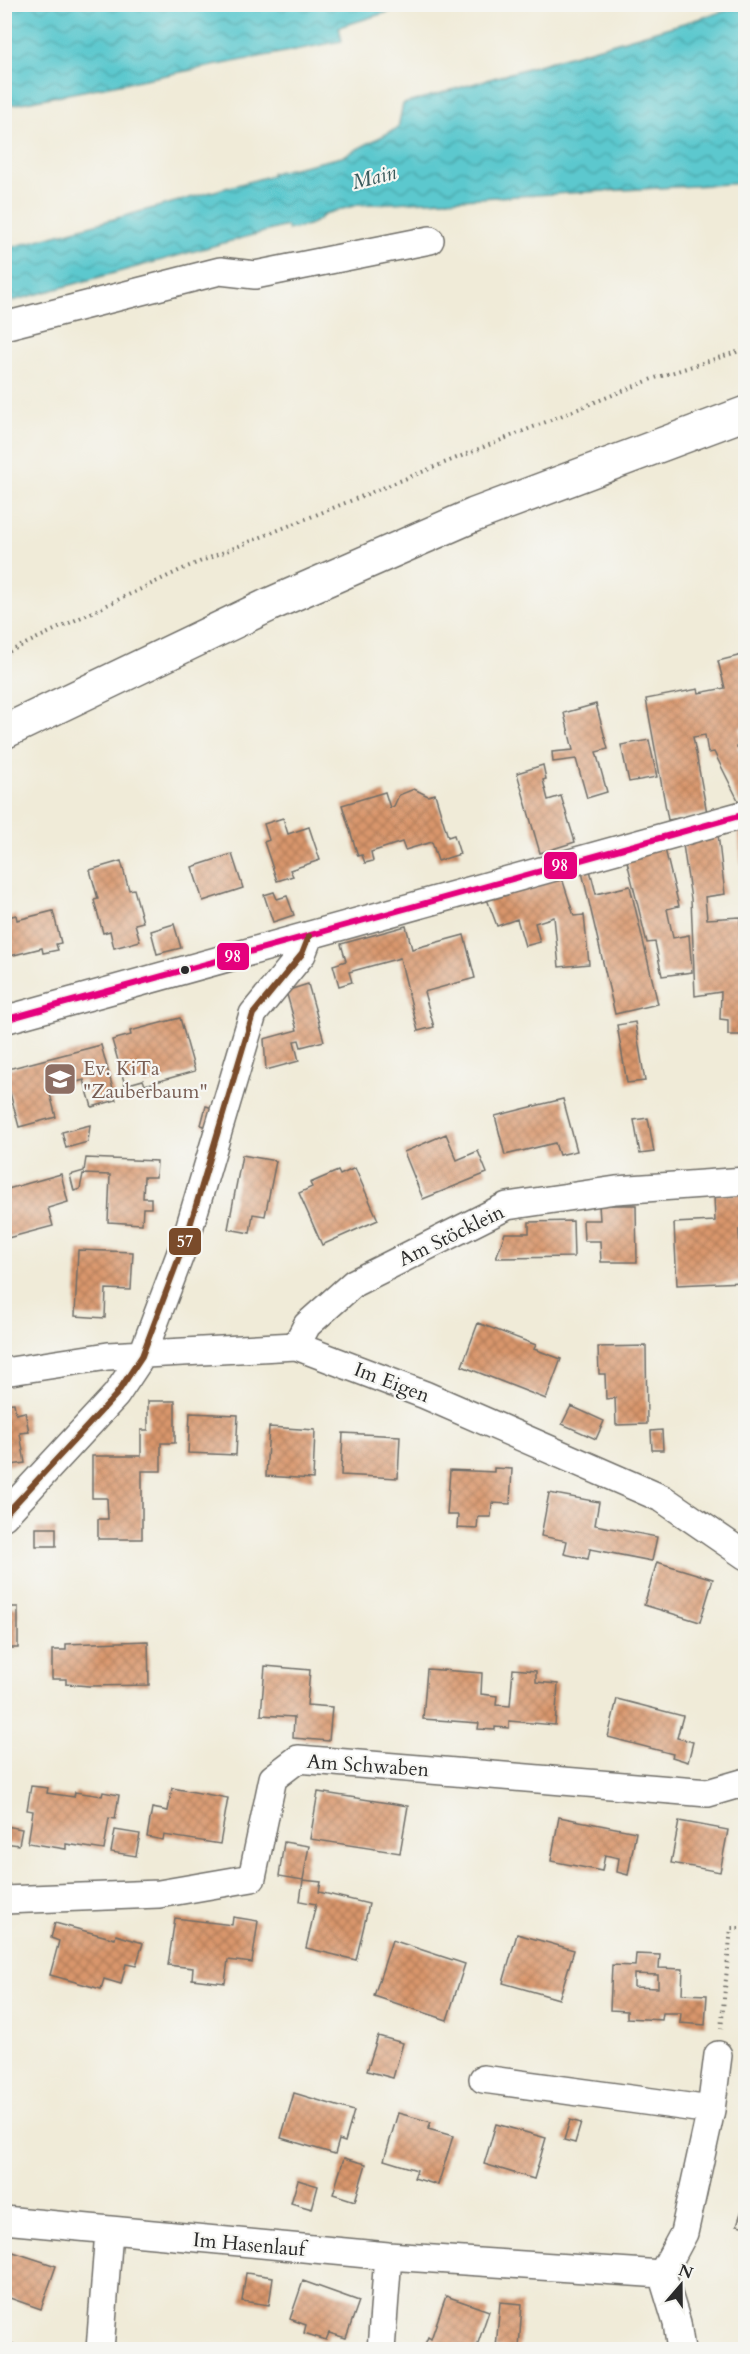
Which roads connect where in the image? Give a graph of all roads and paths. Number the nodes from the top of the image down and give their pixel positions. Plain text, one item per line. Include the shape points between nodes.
1 (430, 240) dead end
2 (4, 326) edge
3 (746, 349) edge
4 (746, 413) edge
5 (4, 654) edge
6 (4, 732) edge
7 (746, 813) edge
8 (309, 936) junction
9 (4, 1020) edge
10 (746, 1181) edge
11 (296, 1346) junction
12 (142, 1356) junction
13 (4, 1372) edge
14 (4, 1516) edge
15 (746, 1556) edge
16 (746, 1782) edge
17 (4, 1900) edge
18 (746, 1928) edge
19 (718, 2055) joint
20 (483, 2079) dead end
21 (711, 2110) junction
22 (4, 2220) edge
23 (109, 2231) junction
24 (388, 2256) junction
25 (662, 2274) junction
26 (100, 2349) edge
27 (381, 2349) edge
28 (681, 2349) edge

1 - 2 street via 255,275 220,271
3 - 5 path via 652,379 187,567
4 - 6 main road via 474,515 271,604
7 - 8 street
8 - 9 street
8 - 12 street via 302,954 253,1014 186,1239
10 - 11 street, Am Stöcklein via 616,1190 507,1206 354,1283 306,1326
11 - 12 street, Im Eigen
11 - 15 street, Im Eigen via 426,1395 663,1499
12 - 13 street, Im Eigen via 108,1356
12 - 14 street via 116,1395
16 - 17 street, Am Schwaben via 708,1793 298,1759 273,1778 252,1878 159,1894
18 - 19 path via 731,1928
19 - 21 street
20 - 21 street
21 - 25 street via 684,2233
22 - 23 street, Im Hasenlauf
23 - 24 street, Im Hasenlauf
23 - 26 street
24 - 25 street, Im Hasenlauf
24 - 27 street
25 - 28 street

